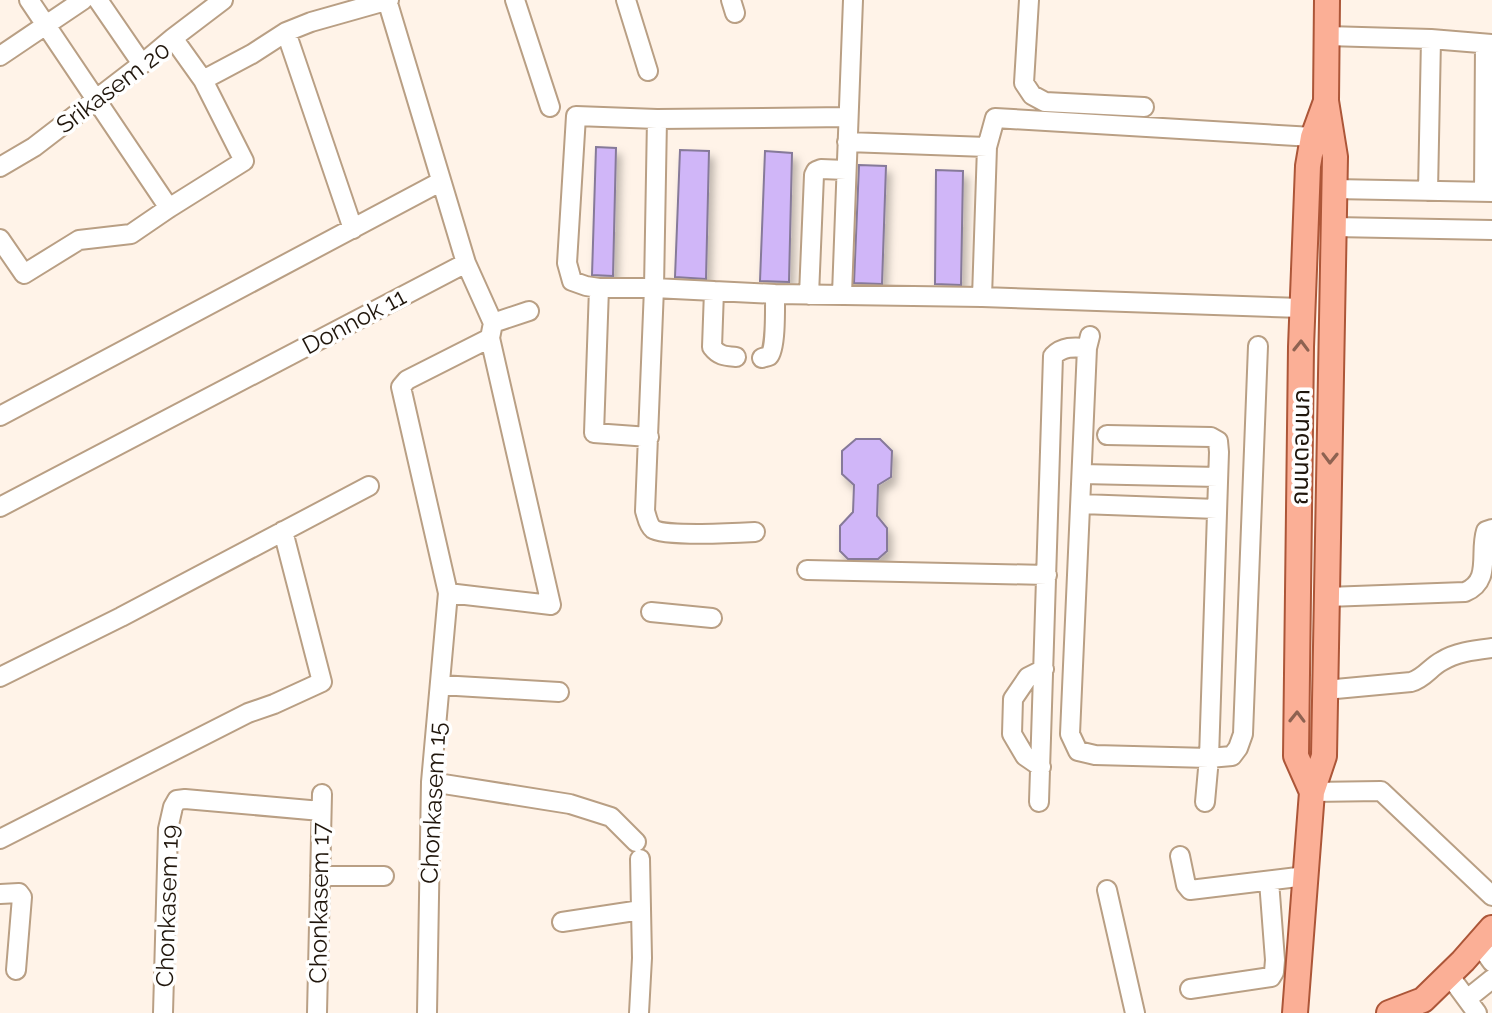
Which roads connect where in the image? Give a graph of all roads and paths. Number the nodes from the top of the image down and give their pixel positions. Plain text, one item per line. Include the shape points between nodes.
1 (29, 0) edge
2 (83, 0) edge
3 (98, 0) edge
4 (223, 0) edge
5 (388, 0) edge
6 (515, 0) edge
7 (626, 0) edge
8 (853, 0) edge
9 (1029, 0) edge
10 (1327, 0) edge
11 (46, 25) junction
12 (286, 32) junction
13 (1327, 36) junction
14 (173, 38) junction
15 (1431, 39) junction
16 (1488, 44) edge
17 (0, 56) edge
18 (142, 64) junction
19 (648, 71) dead end
20 (203, 80) junction
21 (94, 99) junction
22 (1326, 101) junction
23 (550, 107) dead end
24 (1144, 107) dead end
25 (848, 117) junction
26 (657, 119) junction
27 (1313, 137) junction
28 (847, 142) junction
29 (987, 147) junction
30 (0, 167) edge
31 (846, 170) junction
32 (440, 182) junction
33 (1334, 189) junction
34 (1428, 191) junction
35 (1488, 192) edge
36 (169, 208) junction
37 (1334, 227) junction
38 (353, 229) junction
39 (1492, 230) edge
40 (0, 239) edge
41 (811, 258) junction
42 (844, 259) junction
43 (466, 263) junction
44 (599, 288) junction
45 (654, 288) junction
46 (714, 291) junction
47 (775, 294) junction
48 (842, 294) junction
49 (809, 295) junction
50 (982, 297) junction
51 (1302, 308) junction
52 (529, 311) dead end
53 (492, 330) junction
54 (1258, 346) dead end
55 (736, 357) dead end
56 (762, 358) dead end
57 (0, 416) edge
58 (1107, 435) dead end
59 (649, 437) junction
60 (1082, 474) junction
61 (1218, 477) junction
62 (369, 486) dead end
63 (1081, 504) junction
64 (0, 507) edge
65 (1217, 509) junction
66 (1492, 529) edge
67 (283, 531) junction
68 (755, 532) dead end
69 (807, 570) dead end
70 (1047, 575) junction
71 (448, 593) junction
72 (1327, 597) junction
73 (651, 612) dead end
74 (712, 618) dead end
75 (1492, 648) edge
76 (1044, 669) junction
77 (0, 677) edge
78 (440, 685) junction
79 (1325, 690) junction
80 (559, 692) dead end
81 (1209, 758) junction
82 (1041, 767) junction
83 (431, 782) junction
84 (1312, 792) junction
85 (321, 802) joint
86 (1039, 802) dead end
87 (1205, 802) dead end
88 (0, 839) edge
89 (1180, 856) dead end
90 (320, 876) junction
91 (384, 876) dead end
92 (1306, 876) junction
93 (1269, 881) junction
94 (1107, 890) dead end
95 (0, 894) edge
96 (1492, 896) edge
97 (641, 910) junction
98 (562, 922) dead end
99 (1488, 945) edge
100 (16, 970) dead end
101 (1449, 975) junction
102 (1492, 979) edge
103 (1190, 989) dead end
104 (1472, 1006) edge
105 (163, 1013) edge
106 (317, 1013) edge
107 (427, 1013) edge
108 (639, 1013) edge
109 (1135, 1013) edge
110 (1295, 1013) edge
111 (1389, 1013) edge

1 - 11 street
2 - 11 street
3 - 18 street
4 - 14 street
5 - 12 street, Srikasem 20
5 - 32 street
6 - 23 street
7 - 19 street
8 - 25 street
9 - 24 street via 1024,83 1032,95 1045,102
10 - 13 main road, ถนนดอนนก
11 - 17 street
11 - 21 street
12 - 20 street, Srikasem 20
12 - 38 street
13 - 15 street
13 - 22 main road, ถนนดอนนก
14 - 18 street, Srikasem 20
14 - 20 street, Srikasem 20
15 - 16 street
15 - 34 street
16 - 35 street
18 - 21 street, Srikasem 20
20 - 36 street via 244,161
21 - 30 street, Srikasem 20
21 - 36 street
22 - 27 main road, ถนนดอนนก
22 - 33 main road, ถนนดอนนก
25 - 26 street
25 - 28 street
26 - 44 street via 576,116 567,263 572,281
26 - 45 street
27 - 29 street via 995,118
27 - 51 main road, ถนนดอนนก
28 - 29 street
28 - 31 street
29 - 50 street
31 - 41 street via 821,169 814,175
31 - 42 street
32 - 38 street
32 - 43 street
33 - 34 street
33 - 37 main road, ถนนดอนนก
34 - 35 street
36 - 40 street via 131,234 79,240 24,274
37 - 39 street
37 -> 72 main road, ถนนดอนนก
38 - 57 street
41 - 42 street
41 - 49 street
42 - 48 street
43 - 53 street
43 - 64 street, Donnok 11
44 - 45 street
44 - 59 street via 594,433
45 - 46 street
45 - 59 street
46 - 47 street
46 - 55 street via 712,347 723,356
47 - 49 street
47 - 56 street via 771,353
48 - 49 street
48 - 50 street
50 - 51 street
84 -> 51 main road, ถนนดอนนก via 1296,756
52 - 53 street
53 - 71 street, Chonkasem 15 via 401,387
53 - 71 street via 551,605
54 - 81 street via 1243,734 1232,756
58 - 61 street via 1211,437 1218,441
59 - 68 street via 645,511 655,531
60 - 61 street
60 - 63 street
60 - 70 street via 1089,342 1053,356
61 - 65 street
62 - 67 street
63 - 65 street
63 - 81 street via 1070,734 1078,751
65 - 81 street
66 - 72 street via 1484,537 1475,588
67 - 77 street
67 - 88 street via 322,682 248,713
69 - 70 street
70 - 76 street
71 - 78 street, Chonkasem 15
72 - 79 main road, ถนนดอนนก
73 - 74 street
75 - 79 street via 1448,658 1420,680
76 - 82 street
76 - 82 street via 1028,677 1013,699 1012,734 1025,756
78 - 80 street
78 - 83 street, Chonkasem 15
79 - 84 main road, ถนนดอนนก via 1324,756
81 - 87 street
82 - 86 street
83 - 97 street via 570,804 611,817 638,850
83 - 107 street, Chonkasem 15
84 - 92 main road, ถนนดอนนก
84 - 96 street via 1381,791
85 - 90 street, Chonkasem 17
85 - 105 street, Chonkasem 19 via 177,800 168,829
89 - 93 street via 1190,890
90 - 91 street
90 - 106 street, Chonkasem 17
92 - 93 street
92 - 110 main road, ถนนดอนนก
93 - 103 street via 1275,960 1271,977
94 - 109 street
95 - 100 street via 22,897
97 - 98 street
97 - 108 street
99 - 101 main road
101 - 104 street
101 - 111 main road via 1423,1000
102 - 104 street

